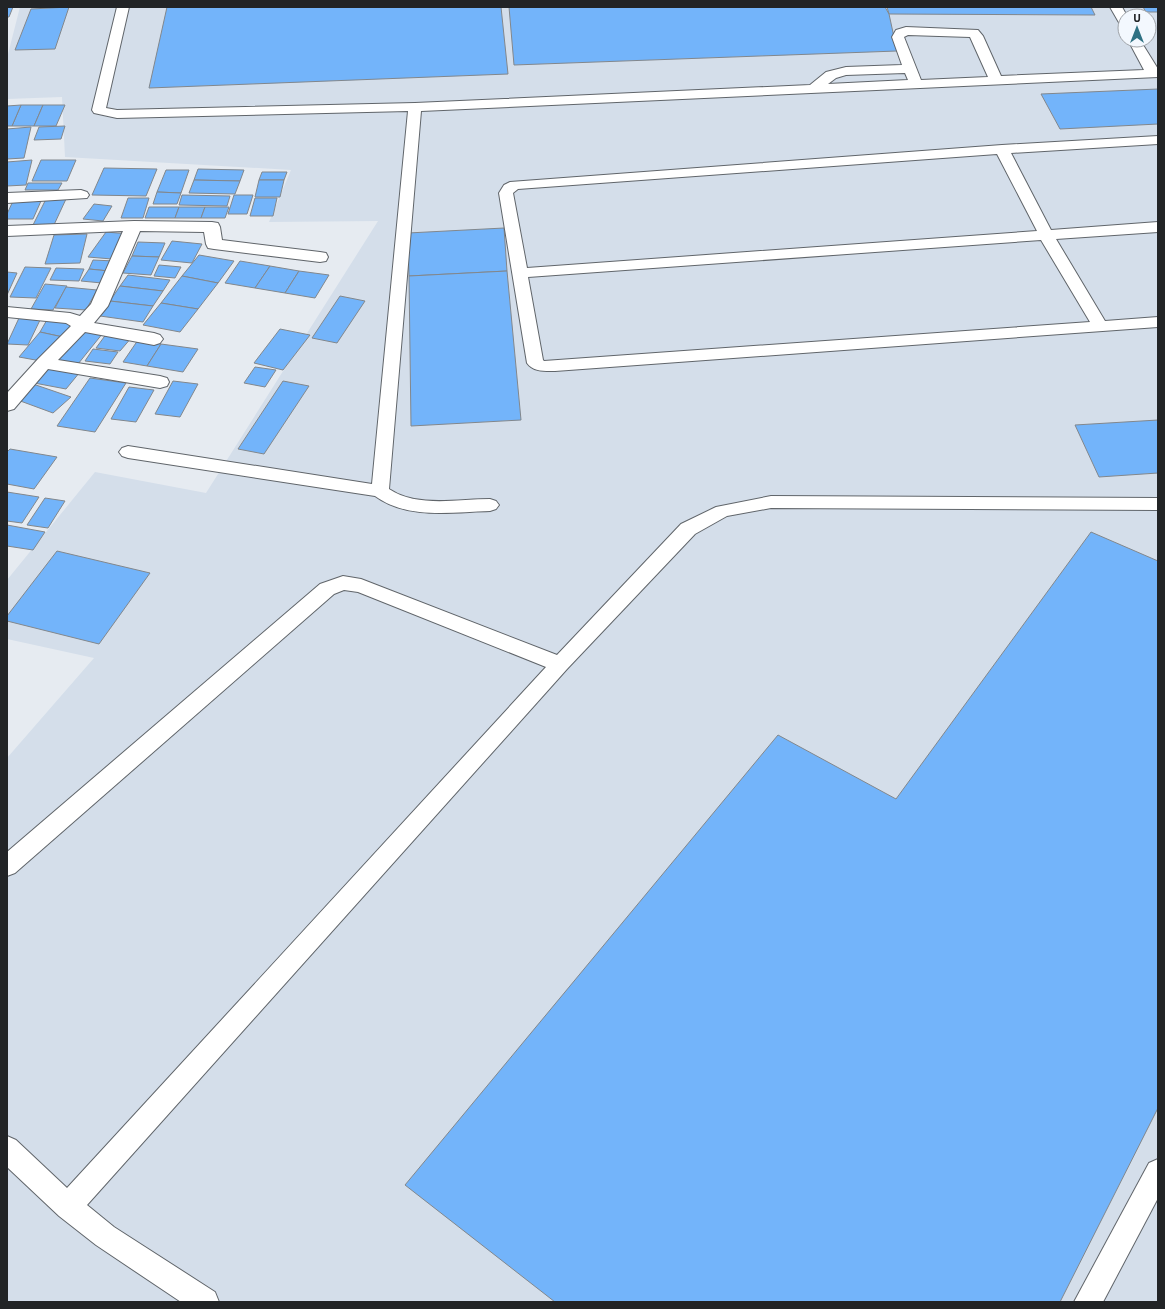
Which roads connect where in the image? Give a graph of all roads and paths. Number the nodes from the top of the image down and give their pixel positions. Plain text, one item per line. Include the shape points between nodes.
1 (123, 7) edge
2 (1139, 48) edge
3 (909, 69) junction
4 (1156, 73) edge
5 (997, 81) junction
6 (916, 84) junction
7 (813, 89) junction
8 (415, 107) junction
9 (1158, 140) edge
10 (1002, 149) junction
11 (81, 195) dead end
12 (7, 198) edge
13 (134, 226) junction
14 (1158, 227) edge
15 (7, 231) edge
16 (1046, 235) junction
17 (320, 257) dead end
18 (520, 273) junction
19 (7, 312) edge
20 (1158, 322) edge
21 (81, 326) junction
22 (1100, 326) junction
23 (154, 339) dead end
24 (44, 363) junction
25 (160, 382) dead end
26 (8, 404) edge
27 (128, 452) dead end
28 (380, 491) junction
29 (1158, 504) edge
30 (490, 505) dead end
31 (560, 664) junction
32 (7, 866) edge
33 (7, 1149) edge
34 (1158, 1172) edge
35 (68, 1206) junction
36 (205, 1302) edge
37 (1088, 1302) edge

1 - 8 lane via 99,110 117,114
2 - 4 lane
3 - 5 lane via 898,36 901,33 969,32 977,36
3 - 6 lane
3 - 7 lane via 846,70 831,76
4 - 5 lane
5 - 6 lane
6 - 7 lane
7 - 8 lane
8 - 28 lane
9 - 10 lane
10 - 16 lane
10 - 18 lane via 515,186 509,188 506,193
11 - 12 street
13 - 15 street
13 - 17 street via 212,227 214,244
13 - 21 street via 99,306
14 - 16 lane
16 - 18 lane
16 - 22 lane
18 - 22 lane via 534,363 542,366
19 - 21 street via 70,318
20 - 22 lane
21 - 23 street
21 - 24 street
24 - 25 street
24 - 26 street
27 - 28 lane
28 - 30 lane via 402,503
29 - 31 lane via 771,502 722,511 688,529
31 - 32 lane via 361,586 343,583 327,589
31 - 35 lane
33 - 35 lane
34 - 37 lane
35 - 36 lane via 104,1236

